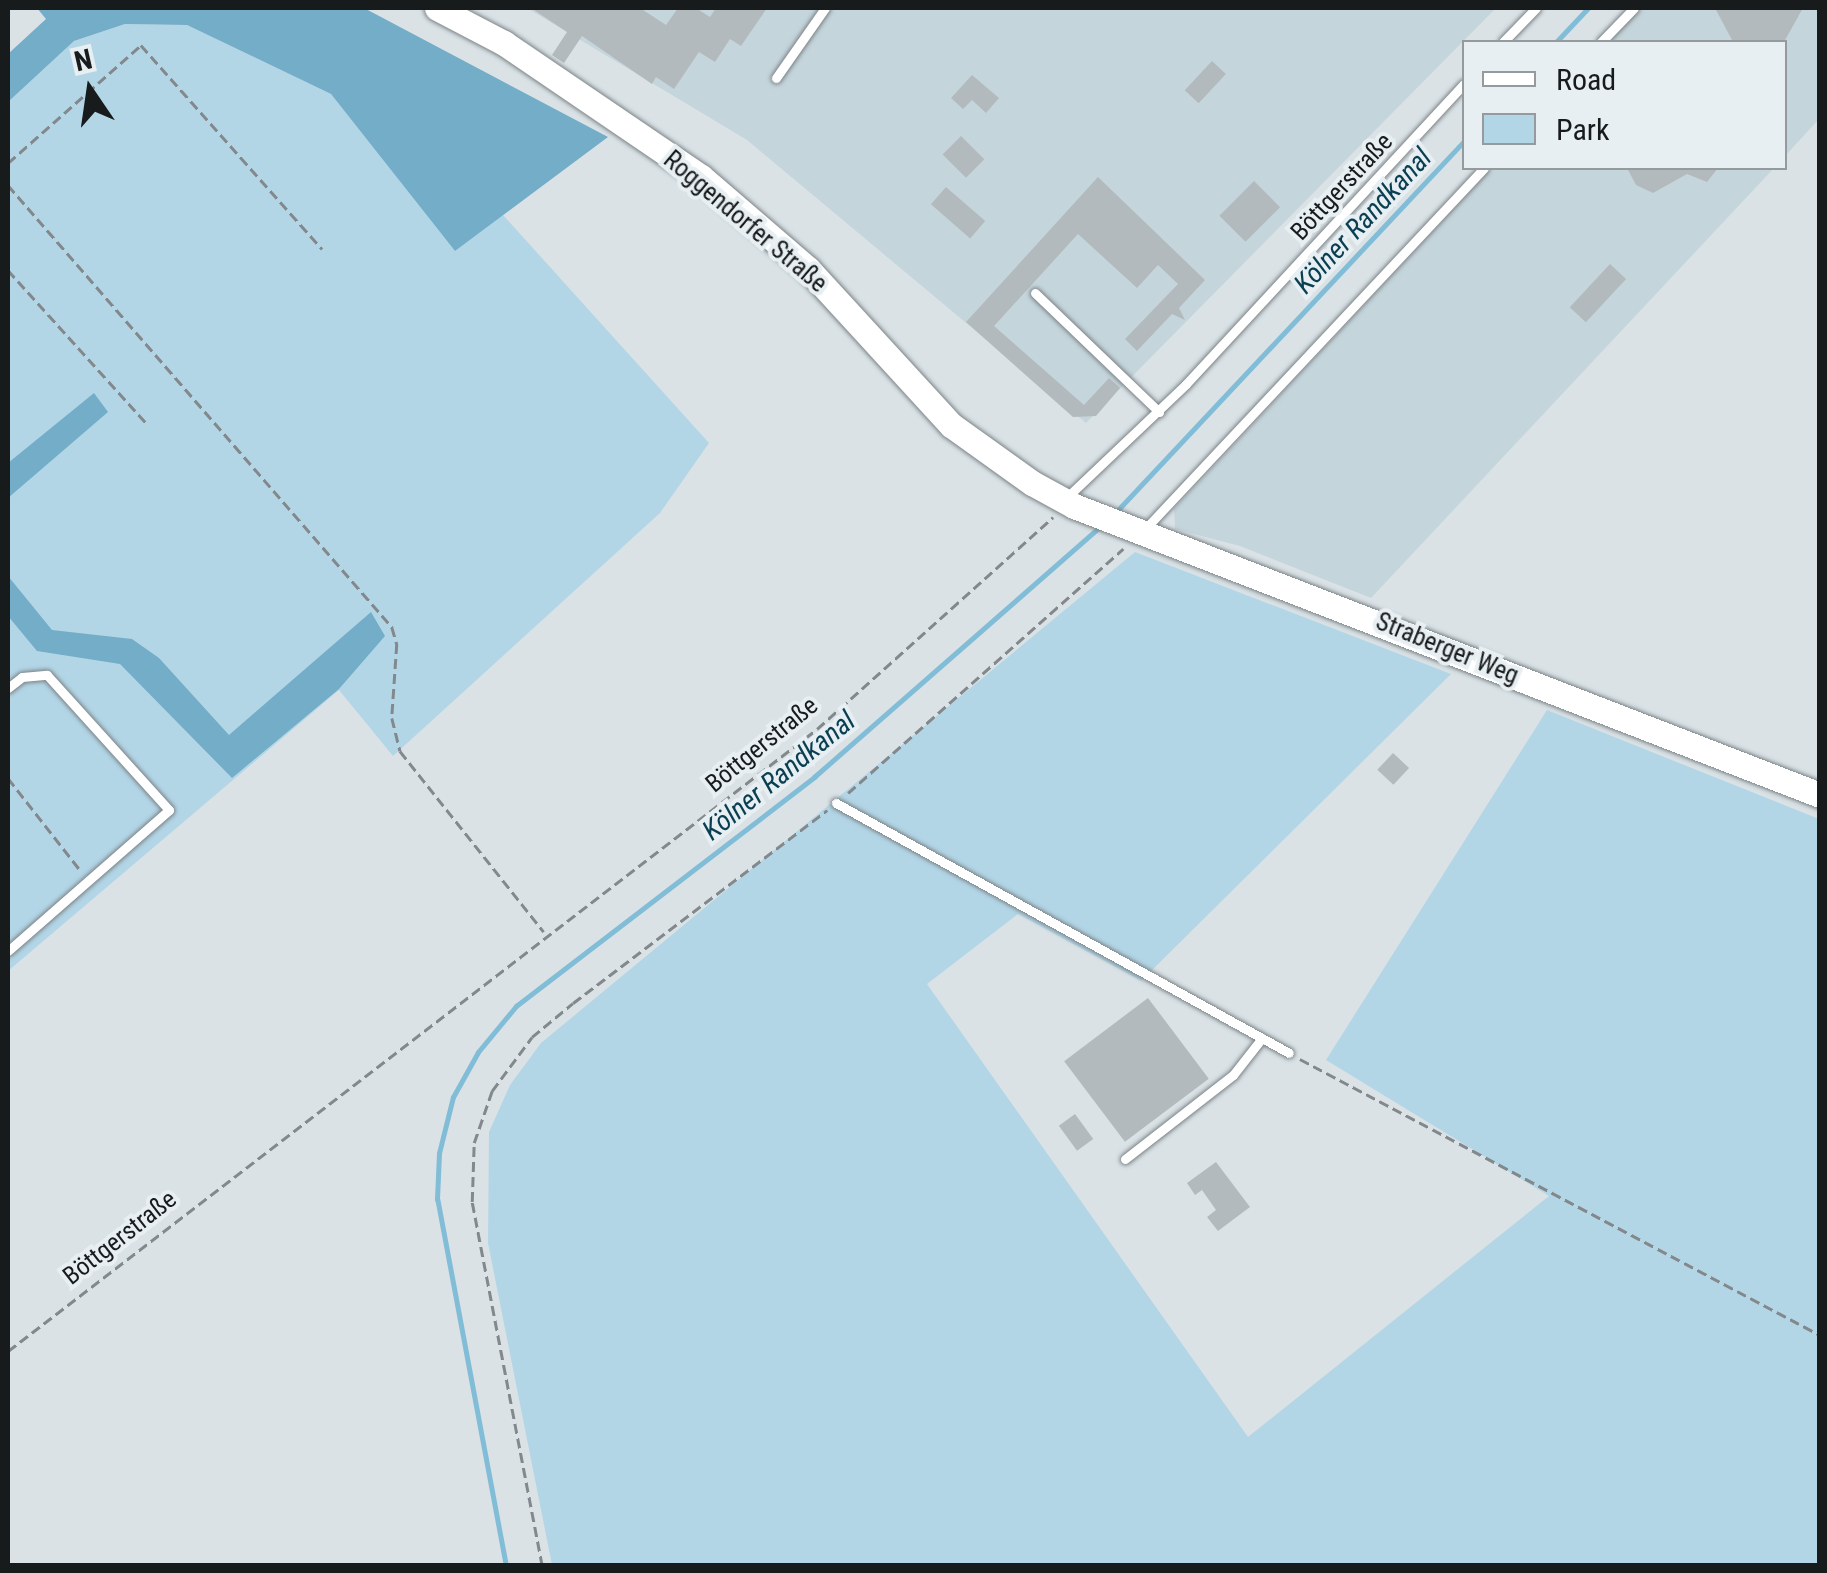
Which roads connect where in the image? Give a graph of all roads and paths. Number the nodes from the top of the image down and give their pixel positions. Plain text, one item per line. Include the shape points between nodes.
1 (437, 8) edge
2 (826, 8) edge
3 (1536, 8) edge
4 (1634, 8) edge
5 (1506, 40) edge
6 (1603, 40) edge
7 (776, 78) dead end
8 (1462, 86) edge
9 (8, 163) edge
10 (1482, 170) edge
11 (8, 185) edge
12 (322, 249) dead end
13 (8, 270) edge
14 (1036, 293) dead end
15 (1159, 412) junction
16 (147, 424) dead end
17 (1068, 503) junction
18 (1138, 530) junction
19 (8, 688) edge
20 (8, 778) edge
21 (1820, 796) edge
22 (836, 803) junction
23 (88, 879) junction
24 (545, 934) junction
25 (8, 951) edge
26 (1262, 1038) junction
27 (1289, 1053) joint
28 (1125, 1159) dead end
29 (1820, 1335) edge
30 (8, 1352) edge
31 (542, 1566) edge

1 - 17 main road, Roggendorfer Straße via 504,43 701,178 808,269 951,424
2 - 7 lane
3 - 5 lane
4 - 6 lane
8 - 15 lane, Böttgerstraße
9 - 12 path via 141,45
10 - 18 lane
11 - 24 path via 392,627 398,644 392,718 400,751
13 - 16 path
14 - 15 lane
15 - 17 lane, Böttgerstraße
17 - 18 main road, Straberger Weg
17 - 24 path, Böttgerstraße via 817,729
18 - 21 main road, Straberger Weg
18 - 22 path
19 - 23 lane via 22,676 47,675 170,810
20 - 23 path
22 - 26 lane
22 - 31 path via 559,1014 532,1037 492,1091 474,1143 472,1202
23 - 25 lane
24 - 30 path, Böttgerstraße
26 - 27 lane
26 - 28 lane via 1233,1075
27 - 29 path

